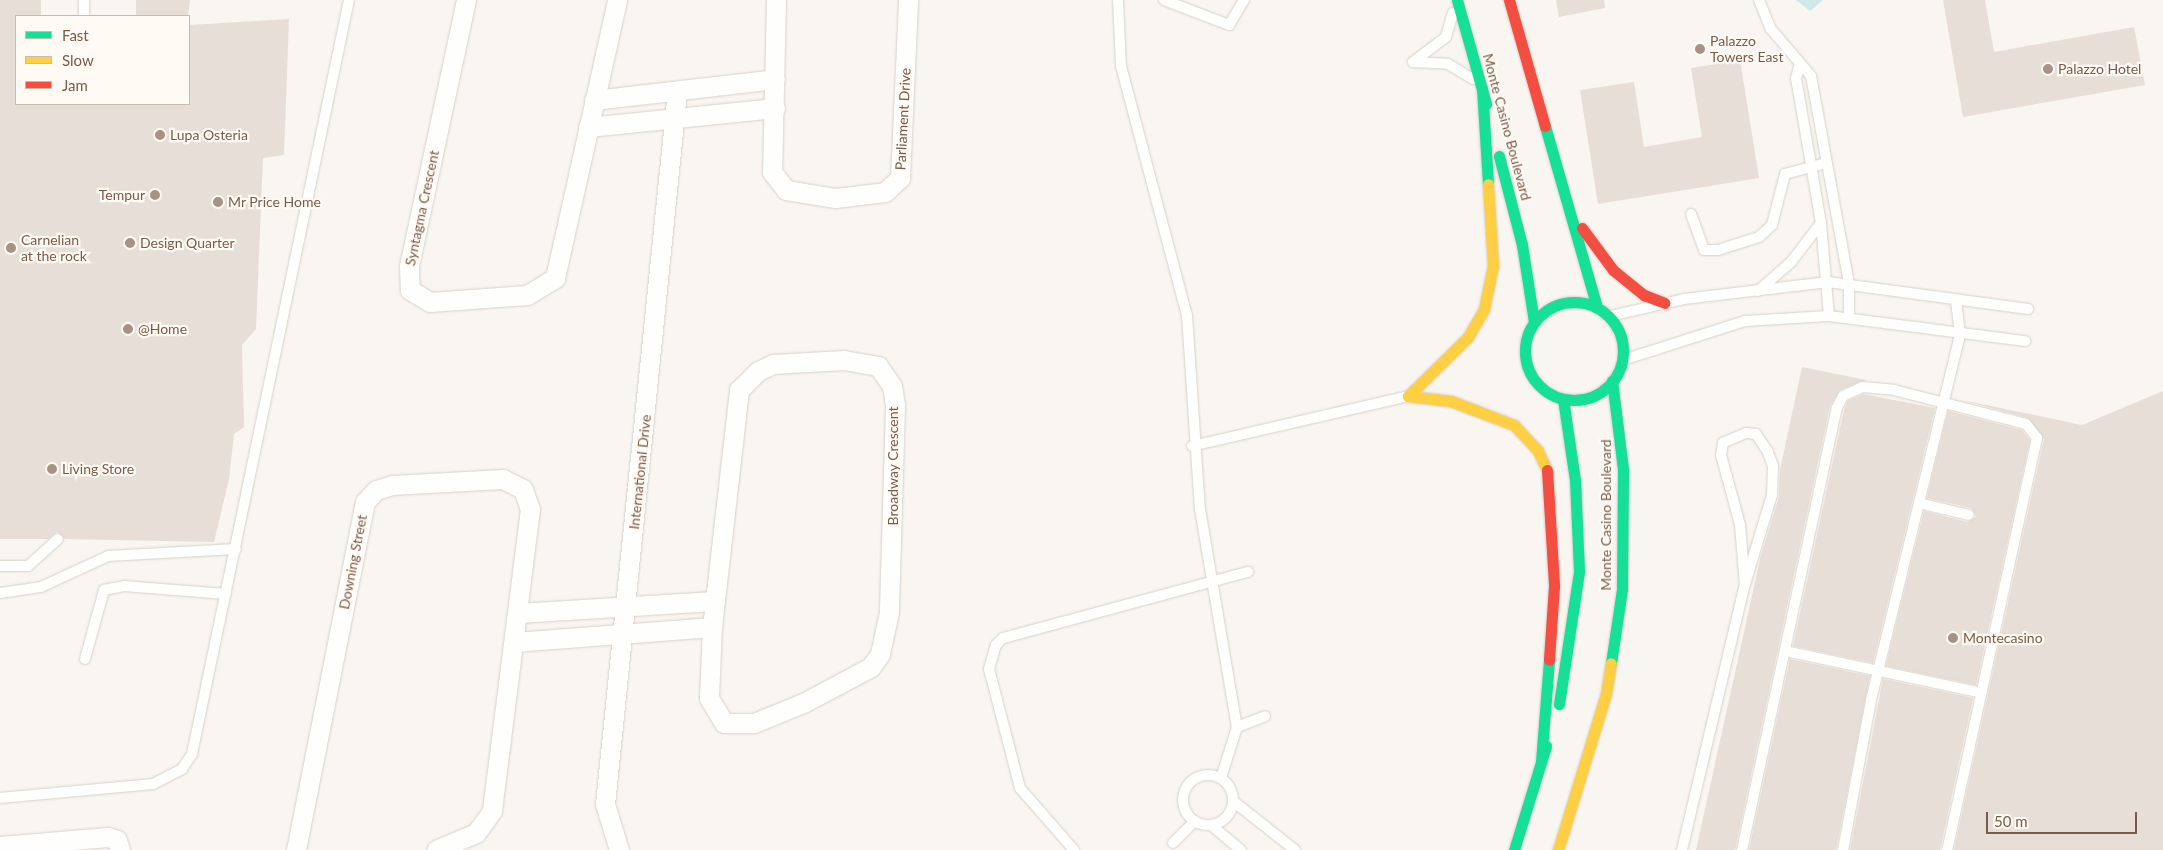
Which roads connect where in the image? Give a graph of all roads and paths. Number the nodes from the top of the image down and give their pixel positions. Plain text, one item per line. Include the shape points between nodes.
1 (84, 0) edge
2 (349, 0) edge
3 (466, 0) edge
4 (617, 0) edge
5 (776, 0) edge
6 (908, 0) edge
7 (1118, 0) edge
8 (1164, 0) edge
9 (1244, 0) edge
10 (1456, 0) edge
11 (1509, 0) edge
12 (1759, 0) edge
13 (84, 15) edge
14 (1800, 64) junction
15 (774, 79) junction
16 (1482, 88) junction
17 (677, 92) junction
18 (594, 100) junction
19 (774, 108) junction
20 (677, 119) junction
21 (588, 127) junction
22 (1826, 163) junction
23 (1810, 166) junction
24 (1561, 185) junction
25 (1691, 214) dead end
26 (1820, 223) junction
27 (1828, 282) junction
28 (1848, 284) junction
29 (1758, 291) junction
30 (1956, 300) junction
31 (1665, 303) junction
32 (1597, 307) junction
33 (2028, 309) dead end
34 (1610, 316) junction
35 (1829, 316) junction
36 (1849, 318) junction
37 (1534, 322) junction
38 (1960, 334) junction
39 (2025, 341) dead end
40 (1623, 360) junction
41 (1612, 382) junction
42 (1408, 396) junction
43 (1563, 399) junction
44 (1944, 402) junction
45 (1192, 446) junction
46 (1918, 503) junction
47 (1969, 515) dead end
48 (58, 539) dead end
49 (236, 549) junction
50 (0, 566) edge
51 (1248, 572) dead end
52 (1214, 581) junction
53 (1745, 584) junction
54 (0, 593) edge
55 (226, 594) junction
56 (714, 602) junction
57 (626, 607) junction
58 (518, 613) junction
59 (712, 627) junction
60 (624, 633) junction
61 (514, 642) junction
62 (1785, 651) junction
63 (85, 659) dead end
64 (1878, 670) junction
65 (1982, 693) junction
66 (1265, 716) dead end
67 (1237, 727) junction
68 (1541, 762) junction
69 (1220, 778) junction
70 (0, 798) edge
71 (1233, 800) junction
72 (1195, 821) junction
73 (1211, 825) junction
74 (1173, 843) dead end
75 (12, 847) edge
76 (120, 850) edge
77 (296, 850) edge
78 (436, 850) edge
79 (619, 850) edge
80 (1074, 850) edge
81 (1241, 850) edge
82 (1295, 850) edge
83 (1514, 850) edge
84 (1558, 850) edge
85 (1682, 850) edge
86 (1742, 850) edge
87 (1843, 850) edge
88 (1947, 850) edge

1 - 13 lane
2 - 49 lane
3 - 21 street, Syntagma Crescent via 409,267 410,290 417,298 430,302 527,295 549,286 560,264
4 - 18 street, Syntagma Crescent
5 - 15 street, Parliament Drive
6 - 19 street, Parliament Drive via 902,166 896,186 885,192 835,198 786,190 772,172
7 - 45 lane via 1121,66 1187,315
8 - 9 lane via 1229,25
10 - 16 street, Monte Casino Boulevard
10 - 16 lane via 1446,38 1413,62 1448,64
11 - 24 street
12 - 14 lane via 1771,29
14 - 22 lane via 1811,76
14 - 23 lane via 1796,78
15 - 17 street
15 - 19 street, Parliament Drive
16 - 37 street, Monte Casino Boulevard via 1522,245
16 - 42 street via 1492,266 1484,309 1468,337
17 - 18 street
17 - 20 street, International Drive
18 - 21 street, Syntagma Crescent
19 - 20 street
20 - 21 street
20 - 57 street, International Drive
22 - 23 lane
22 - 28 lane
23 - 25 lane via 1791,170 1781,179 1776,215 1759,237 1718,250 1704,250
23 - 26 lane
24 - 31 street via 1602,259 1644,295
24 - 32 street
26 - 27 lane
26 - 29 lane via 1791,262
27 - 28 lane
27 - 29 lane
27 - 35 lane
28 - 30 lane
28 - 36 lane
29 - 31 lane
30 - 33 lane
30 - 38 lane
31 - 34 lane
32 - 34 street
32 - 37 street via 1569,301 1544,312
34 - 40 street via 1622,336
35 - 36 lane
35 - 40 lane via 1745,321
36 - 38 lane
37 - 43 street via 1525,354 1529,370 1542,388
38 - 39 lane
38 - 44 lane
40 - 41 street
41 - 43 street via 1586,399
41 - 84 street, Monte Casino Boulevard via 1623,469 1622,589 1606,694
42 - 45 lane
42 - 68 street via 1451,401 1514,425 1538,451 1548,471 1554,586
43 - 68 street, Monte Casino Boulevard via 1575,480 1579,571 1563,688
44 - 46 lane
44 - 62 lane via 1894,390 1850,391 1837,408
44 - 65 lane via 2026,424 2034,431 2038,446
45 - 52 lane
46 - 47 lane
46 - 64 lane
48 - 50 lane via 35,563
49 - 54 lane via 108,556 41,587
49 - 55 lane
51 - 52 lane
52 - 67 lane
52 - 80 lane via 1004,638 992,652 989,669 1020,788
53 - 53 lane via 1740,525 1721,455 1723,444 1746,433 1763,441 1774,480
53 - 85 lane
55 - 63 lane via 124,586 104,590
55 - 70 lane via 198,728 182,769 153,784
56 - 57 street
56 - 59 street, Broadway Crescent
56 - 59 street, Broadway Crescent via 739,390 758,371 773,364 844,360 878,366 892,386 895,406 889,612 880,654 870,666 803,703 754,723 735,726 715,714 709,698
57 - 58 street
57 - 60 street, International Drive
58 - 61 street, Downing Street
58 - 77 street, Downing Street via 530,509 522,489 503,480 392,485 370,495
59 - 60 street
60 - 61 street
60 - 79 street, International Drive via 605,804
61 - 78 street, Downing Street via 492,811 476,833
62 - 64 lane
62 - 86 lane
64 - 65 lane
64 - 87 lane
65 - 88 lane
66 - 67 lane
67 - 69 lane
68 - 83 street, Monte Casino Boulevard
69 - 71 lane
69 - 72 lane via 1196,778 1184,791 1184,808
71 - 73 lane via 1227,817
71 - 82 lane
72 - 73 lane
72 - 74 lane
73 - 81 lane
75 - 76 street via 108,836 116,840

